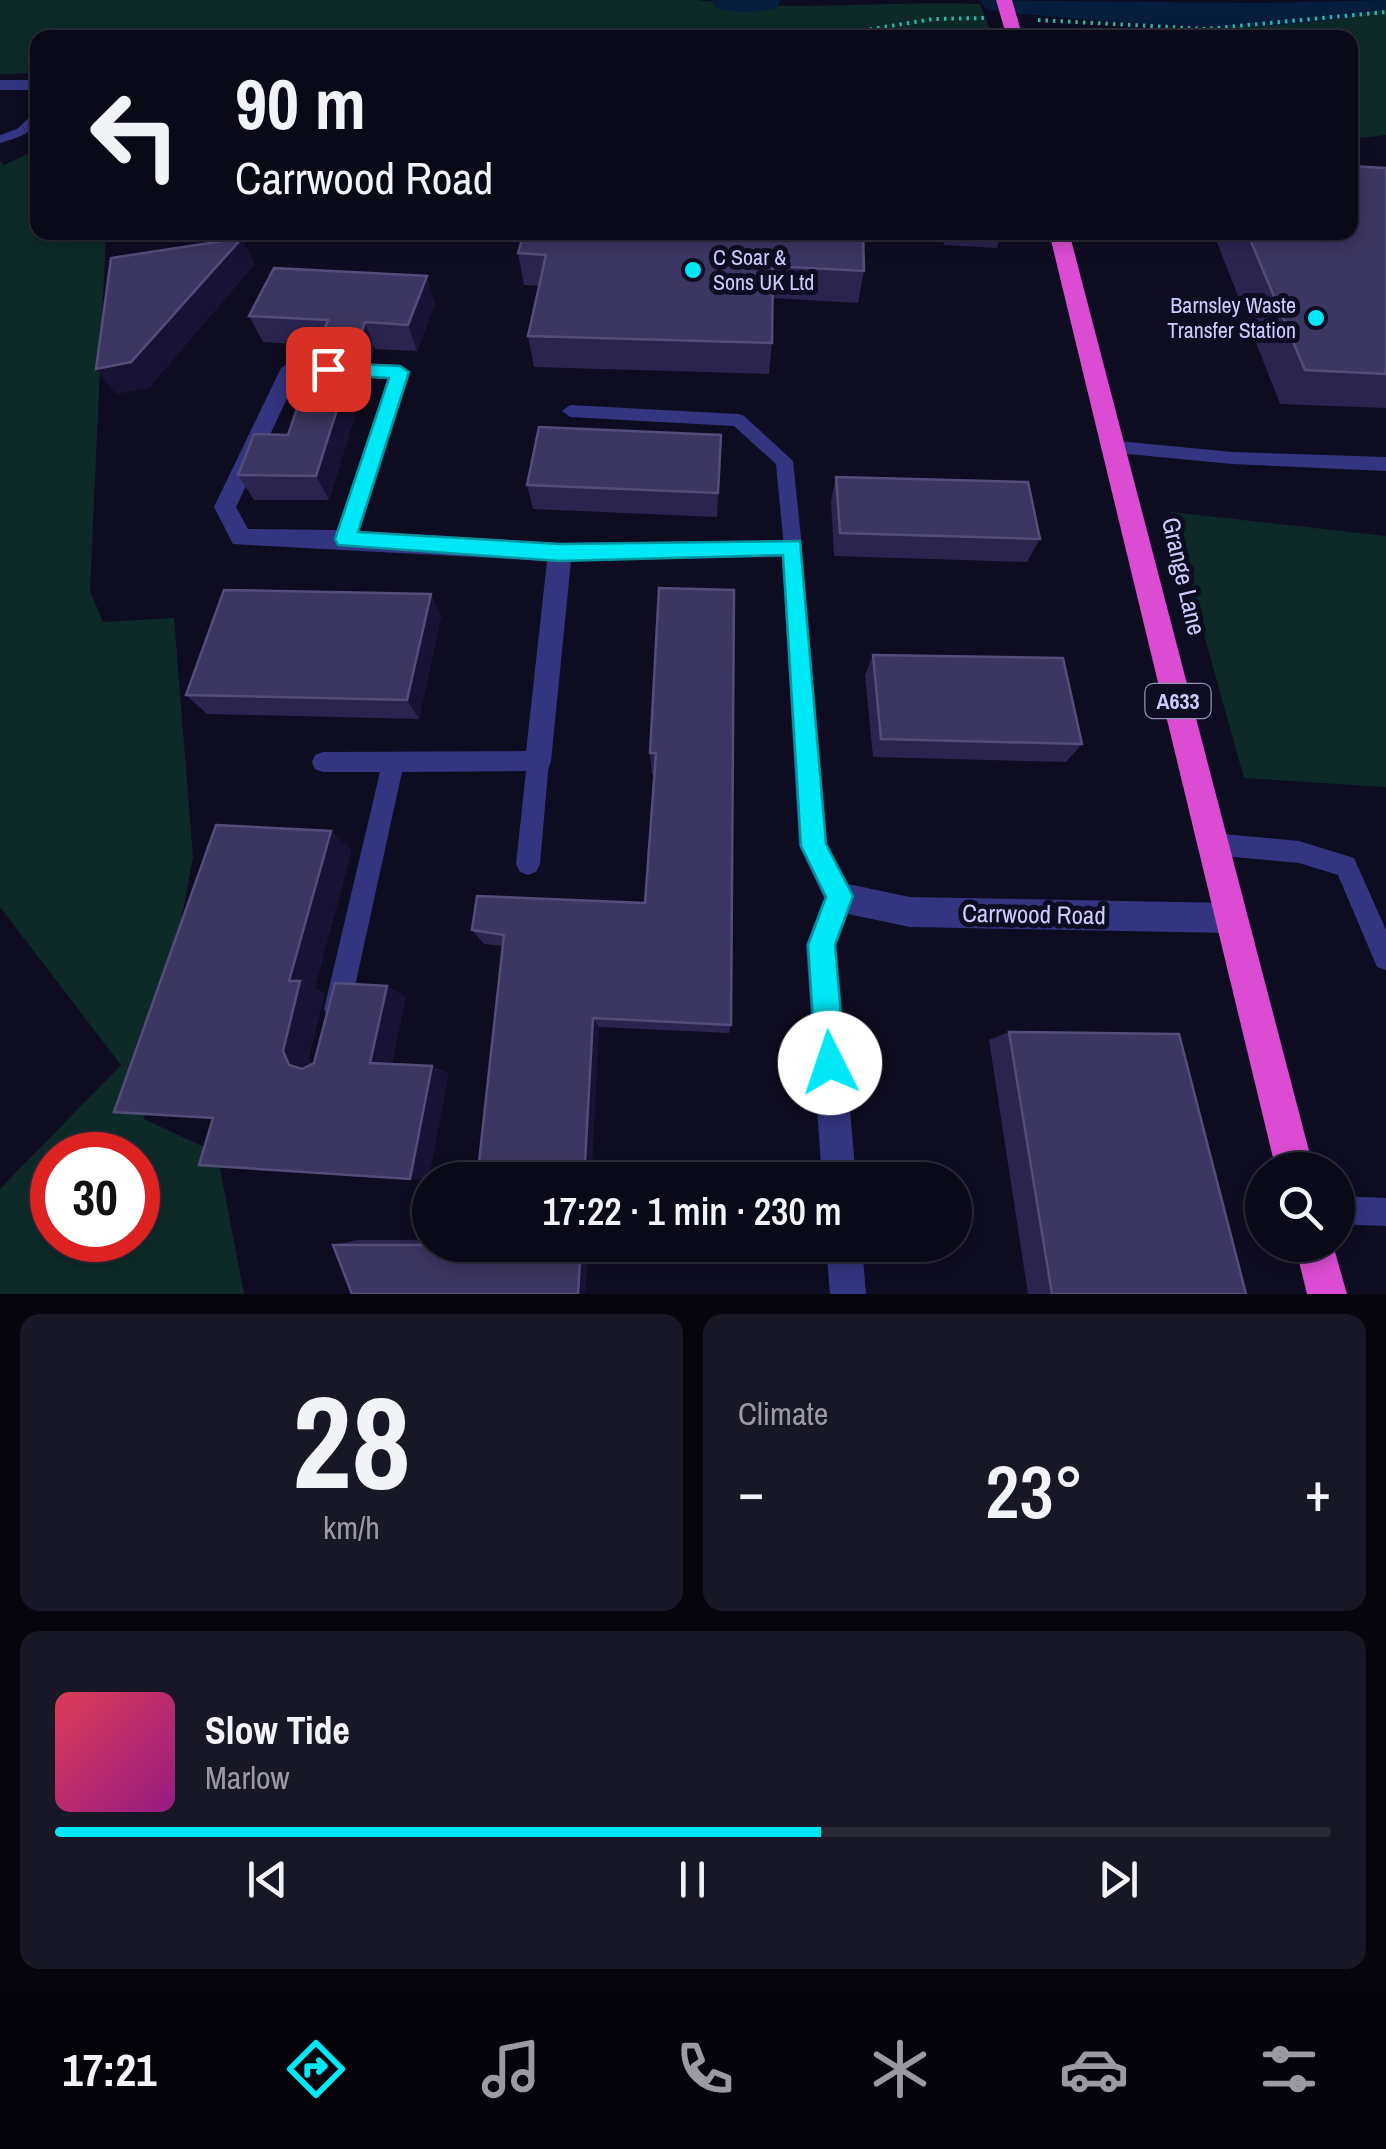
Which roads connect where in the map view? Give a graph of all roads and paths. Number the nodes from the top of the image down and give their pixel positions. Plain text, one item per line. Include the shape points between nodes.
1 (1004, 0) edge
2 (1386, 12) edge
3 (1011, 18) junction
4 (866, 30) edge
5 (1013, 30) edge
6 (0, 85) edge
7 (30, 85) edge
8 (30, 123) edge
9 (0, 139) edge
10 (1062, 240) edge
11 (570, 411) dead end
12 (1118, 447) junction
13 (1386, 464) edge
14 (345, 539) junction
15 (793, 547) junction
16 (560, 552) junction
17 (538, 760) junction
18 (323, 762) dead end
19 (393, 762) junction
20 (1212, 844) junction
21 (528, 864) dead end
22 (839, 896) junction
23 (1230, 918) junction
24 (1386, 958) edge
25 (330, 1041) edge
26 (1290, 1152) edge
27 (838, 1162) edge
28 (1355, 1211) edge
29 (1386, 1212) edge
30 (845, 1262) edge
31 (1318, 1262) edge
32 (848, 1294) edge
33 (1326, 1294) edge

1 - 3 highway
2 - 3 path via 1206,29
3 - 4 path via 933,19
3 - 5 highway
6 - 7 street
8 - 9 lane
10 - 12 highway, Grange Lane / A633
11 - 15 lane via 738,420 784,462
12 - 13 lane
12 - 20 highway, Grange Lane / A633
14 - 14 street via 241,538 225,507 291,368 400,372
14 - 16 street
15 - 16 street
15 - 22 street via 814,846
16 - 17 street
17 - 19 lane
17 - 21 lane
18 - 19 lane
19 - 25 lane
20 - 23 highway, Grange Lane / A633
20 - 24 lane via 1300,852 1346,866
22 - 23 street, Carrwood Road via 910,912
22 - 27 street via 821,945
23 - 26 highway, Grange Lane / A633
28 - 29 lane
30 - 32 street
31 - 33 highway

